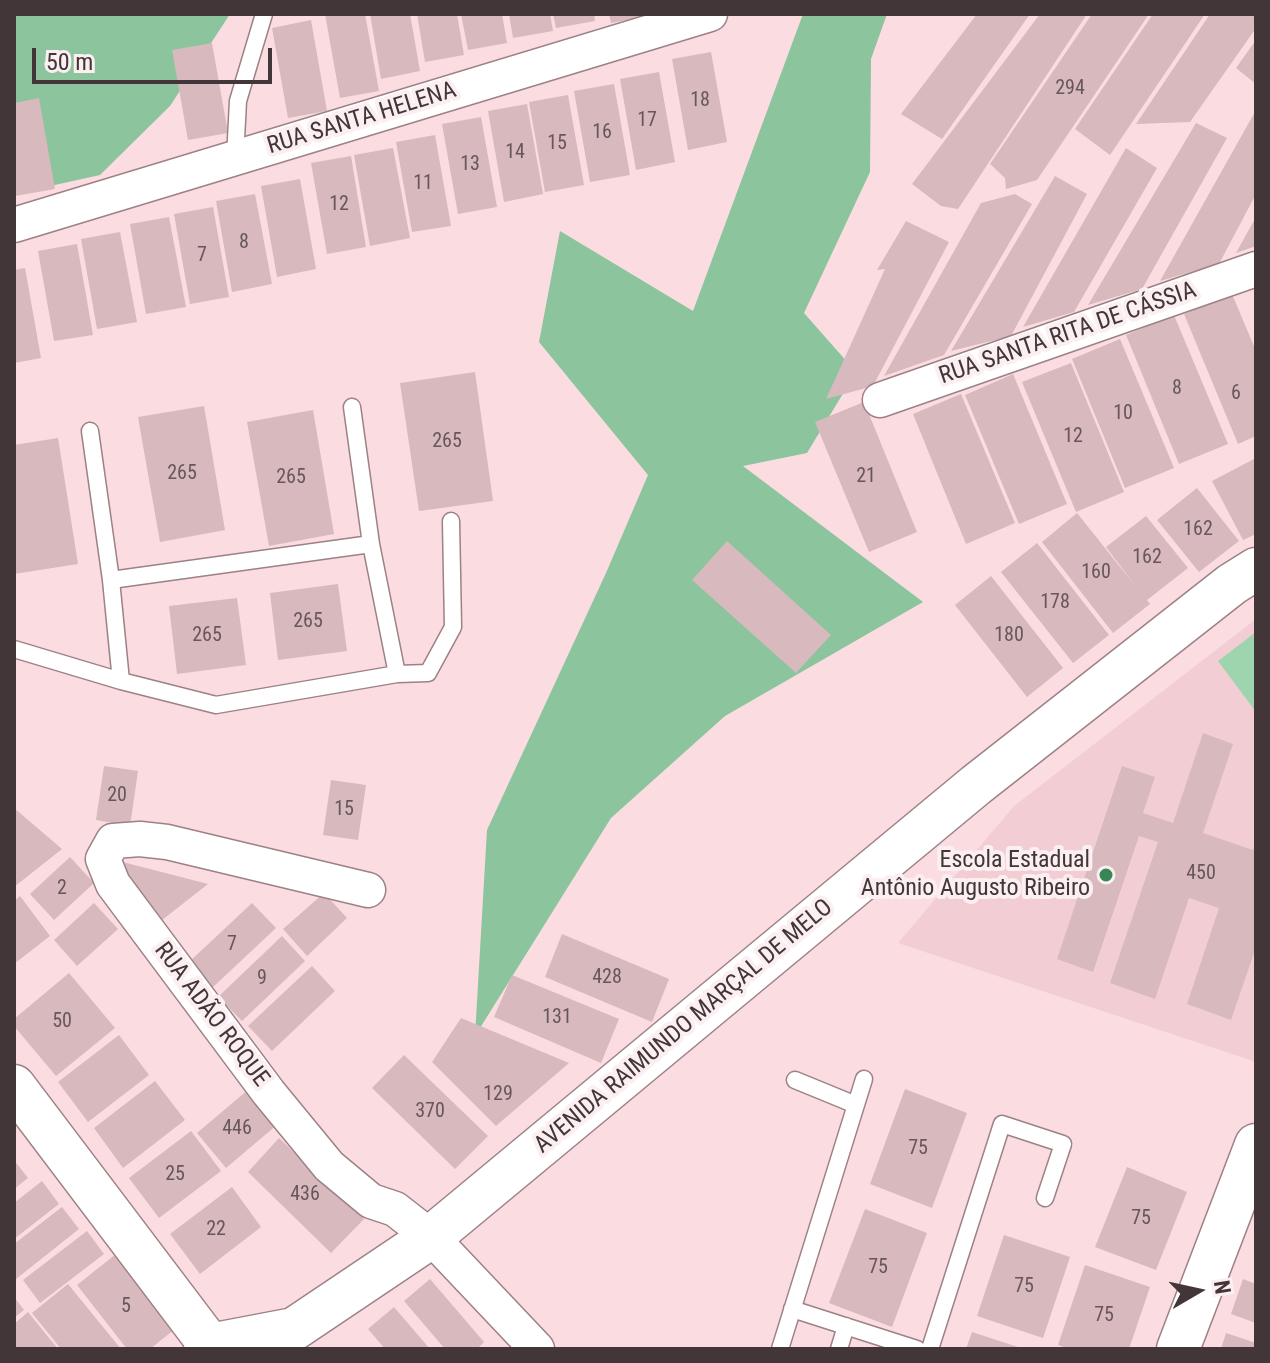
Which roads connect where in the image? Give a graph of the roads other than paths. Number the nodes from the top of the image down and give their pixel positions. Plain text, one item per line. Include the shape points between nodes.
1 (264, 14) edge
2 (710, 14) edge
3 (235, 158) junction
4 (14, 225) edge
5 (1256, 269) edge
6 (880, 400) dead end
7 (352, 407) dead end
8 (90, 431) dead end
9 (451, 521) dead end
10 (371, 544) junction
11 (1256, 569) edge
12 (111, 580) junction
13 (14, 649) edge
14 (397, 674) junction
15 (121, 681) junction
16 (368, 890) dead end
17 (864, 1079) dead end
18 (795, 1080) dead end
19 (14, 1086) edge
20 (856, 1105) junction
21 (1256, 1145) edge
22 (1045, 1198) dead end
23 (431, 1237) junction
24 (792, 1309) junction
25 (846, 1326) junction
26 (288, 1339) edge
27 (210, 1348) edge
28 (537, 1349) edge
29 (780, 1349) edge
30 (839, 1349) edge
31 (917, 1349) edge
32 (930, 1349) edge
33 (1178, 1349) edge

1 - 3 lane via 238,101
2 - 3 street, RUA SANTA HELENA
3 - 4 street, RUA SANTA HELENA
5 - 6 street, RUA SANTA RITA DE CÁSSIA
7 - 10 lane
8 - 12 lane
9 - 14 lane via 453,627 428,673
10 - 12 lane
10 - 14 lane
11 - 23 street, AVENIDA RAIMUNDO MARÇAL DE MELO via 976,785
12 - 15 lane
13 - 15 lane
14 - 15 lane via 216,705
16 - 23 street, RUA ADÃO ROQUE via 167,842 113,841 103,859 113,884 329,1166 371,1201 395,1209
17 - 20 lane
18 - 20 lane
19 - 27 street
20 - 24 lane
21 - 33 street
22 - 32 lane via 1063,1144 1002,1124
23 - 26 street, AVENIDA RAIMUNDO MARÇAL DE MELO
23 - 28 street, RUA ADÃO ROQUE
24 - 25 lane
24 - 29 lane
25 - 30 lane
25 - 31 lane
26 - 27 street, AVENIDA RAIMUNDO MARÇAL DE MELO

